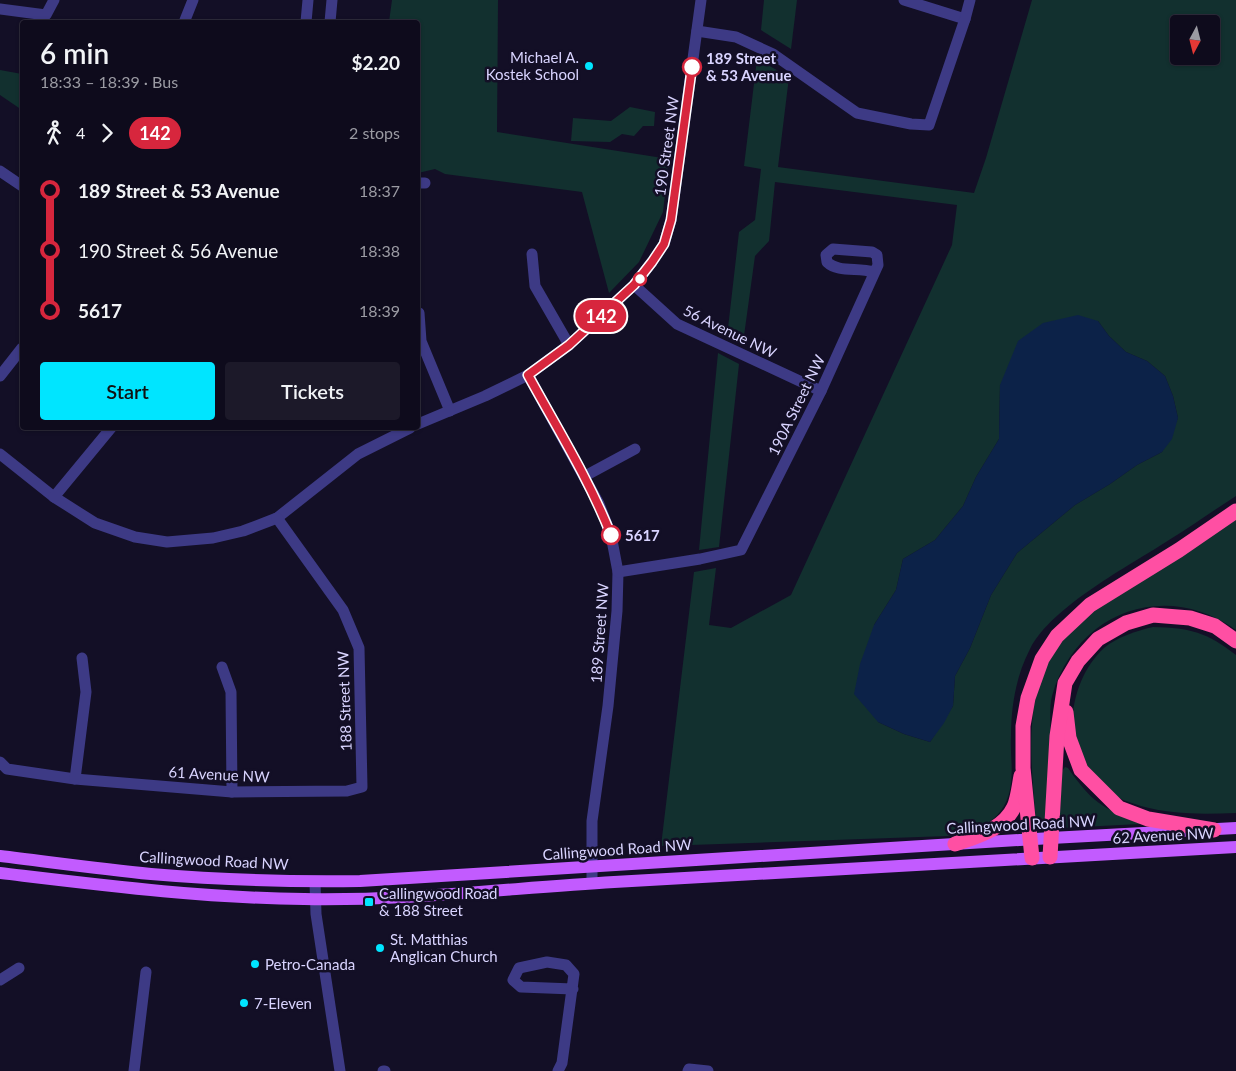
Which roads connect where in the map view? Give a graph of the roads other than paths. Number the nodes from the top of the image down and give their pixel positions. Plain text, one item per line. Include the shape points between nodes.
1 (54, 0) edge
2 (193, 0) edge
3 (308, 0) edge
4 (332, 0) edge
5 (701, 0) edge
6 (904, 0) edge
7 (970, 0) edge
8 (0, 9) edge
9 (965, 19) junction
10 (185, 20) dead end
11 (306, 20) edge
12 (330, 20) edge
13 (697, 31) junction
14 (0, 171) edge
15 (20, 185) edge
16 (532, 254) dead end
17 (873, 272) dead end
18 (634, 285) junction
19 (420, 313) dead end
20 (569, 345) junction
21 (20, 351) edge
22 (528, 375) junction
23 (0, 376) edge
24 (821, 391) junction
25 (450, 411) junction
26 (420, 423) edge
27 (109, 430) edge
28 (406, 430) edge
29 (635, 449) dead end
30 (0, 454) edge
31 (585, 476) junction
32 (54, 497) junction
33 (1236, 511) edge
34 (277, 518) junction
35 (618, 572) junction
36 (1236, 641) edge
37 (82, 658) dead end
38 (222, 667) dead end
39 (1065, 684) junction
40 (0, 762) edge
41 (1023, 768) junction
42 (75, 779) junction
43 (362, 787) joint
44 (232, 792) junction
45 (1236, 828) edge
46 (1214, 830) junction
47 (1051, 838) junction
48 (1031, 840) junction
49 (955, 844) junction
50 (1236, 847) edge
51 (0, 856) edge
52 (1050, 857) junction
53 (1032, 858) junction
54 (592, 867) junction
55 (0, 873) edge
56 (314, 882) junction
57 (592, 883) junction
58 (315, 900) junction
59 (19, 968) dead end
60 (146, 972) dead end
61 (0, 980) edge
62 (573, 989) junction
63 (134, 1071) edge
64 (340, 1071) edge
65 (558, 1071) edge
66 (688, 1071) edge
67 (708, 1071) edge

1 - 8 street via 46,15
2 - 10 street
3 - 11 street
4 - 12 street
5 - 13 street, 190 Street NW
6 - 9 street
7 - 9 street
9 - 13 street via 928,125 857,113 773,54 736,37
13 - 18 street, 190 Street NW via 671,220 664,244
14 - 15 street
16 - 20 street via 535,286
17 - 24 street, 190A Street NW
18 - 20 street, 190 Street NW
18 - 24 street, 56 Avenue NW via 677,324
19 - 25 street via 421,341
20 - 22 street, 190 Street NW
21 - 23 street
22 - 25 street, 190 Street NW
22 - 31 street, 189 Street NW
24 - 35 street, 190A Street NW via 741,550
25 - 26 street, 190 Street NW
27 - 32 street
28 - 34 street via 358,454
29 - 31 street
30 - 32 street
31 - 35 street, 189 Street NW via 611,535
32 - 34 street via 95,523 135,537 167,542 213,538
33 - 41 highway via 1090,605 1056,636 1042,659 1028,698
34 - 43 street, 188 Street NW via 343,610 359,648
35 - 54 street, 189 Street NW via 618,611 592,821
36 - 39 highway via 1215,626 1190,618 1153,615 1126,623 1098,639 1078,660
37 - 42 street via 86,692
38 - 44 street via 231,692
39 - 46 highway via 1069,738 1080,770 1096,787 1119,808 1141,816
39 - 47 highway via 1057,736
40 - 42 street, 61 Avenue NW via 6,769
41 - 48 highway
41 - 49 highway via 1014,807 1001,824
42 - 44 street, 61 Avenue NW
43 - 44 street, 61 Avenue NW via 347,791
45 - 46 main road, Callingwood Road NW
46 - 47 main road, Callingwood Road NW
47 - 48 main road, Callingwood Road NW
47 - 52 highway
48 - 49 main road, Callingwood Road NW
48 - 53 highway
49 - 54 main road, Callingwood Road NW
50 - 52 main road, 62 Avenue NW
51 - 56 main road, Callingwood Road NW via 150,874
52 - 53 main road, 62 Avenue NW
53 - 57 main road
54 - 56 main road, Callingwood Road NW
54 - 57 street, 189 Street NW
55 - 58 main road via 158,892
56 - 58 street
57 - 58 main road via 413,897
58 - 64 street
59 - 61 street
60 - 63 street
62 - 62 street via 574,974 566,965 547,962 519,968 513,980 521,987
62 - 65 street
66 - 67 street via 689,1068

